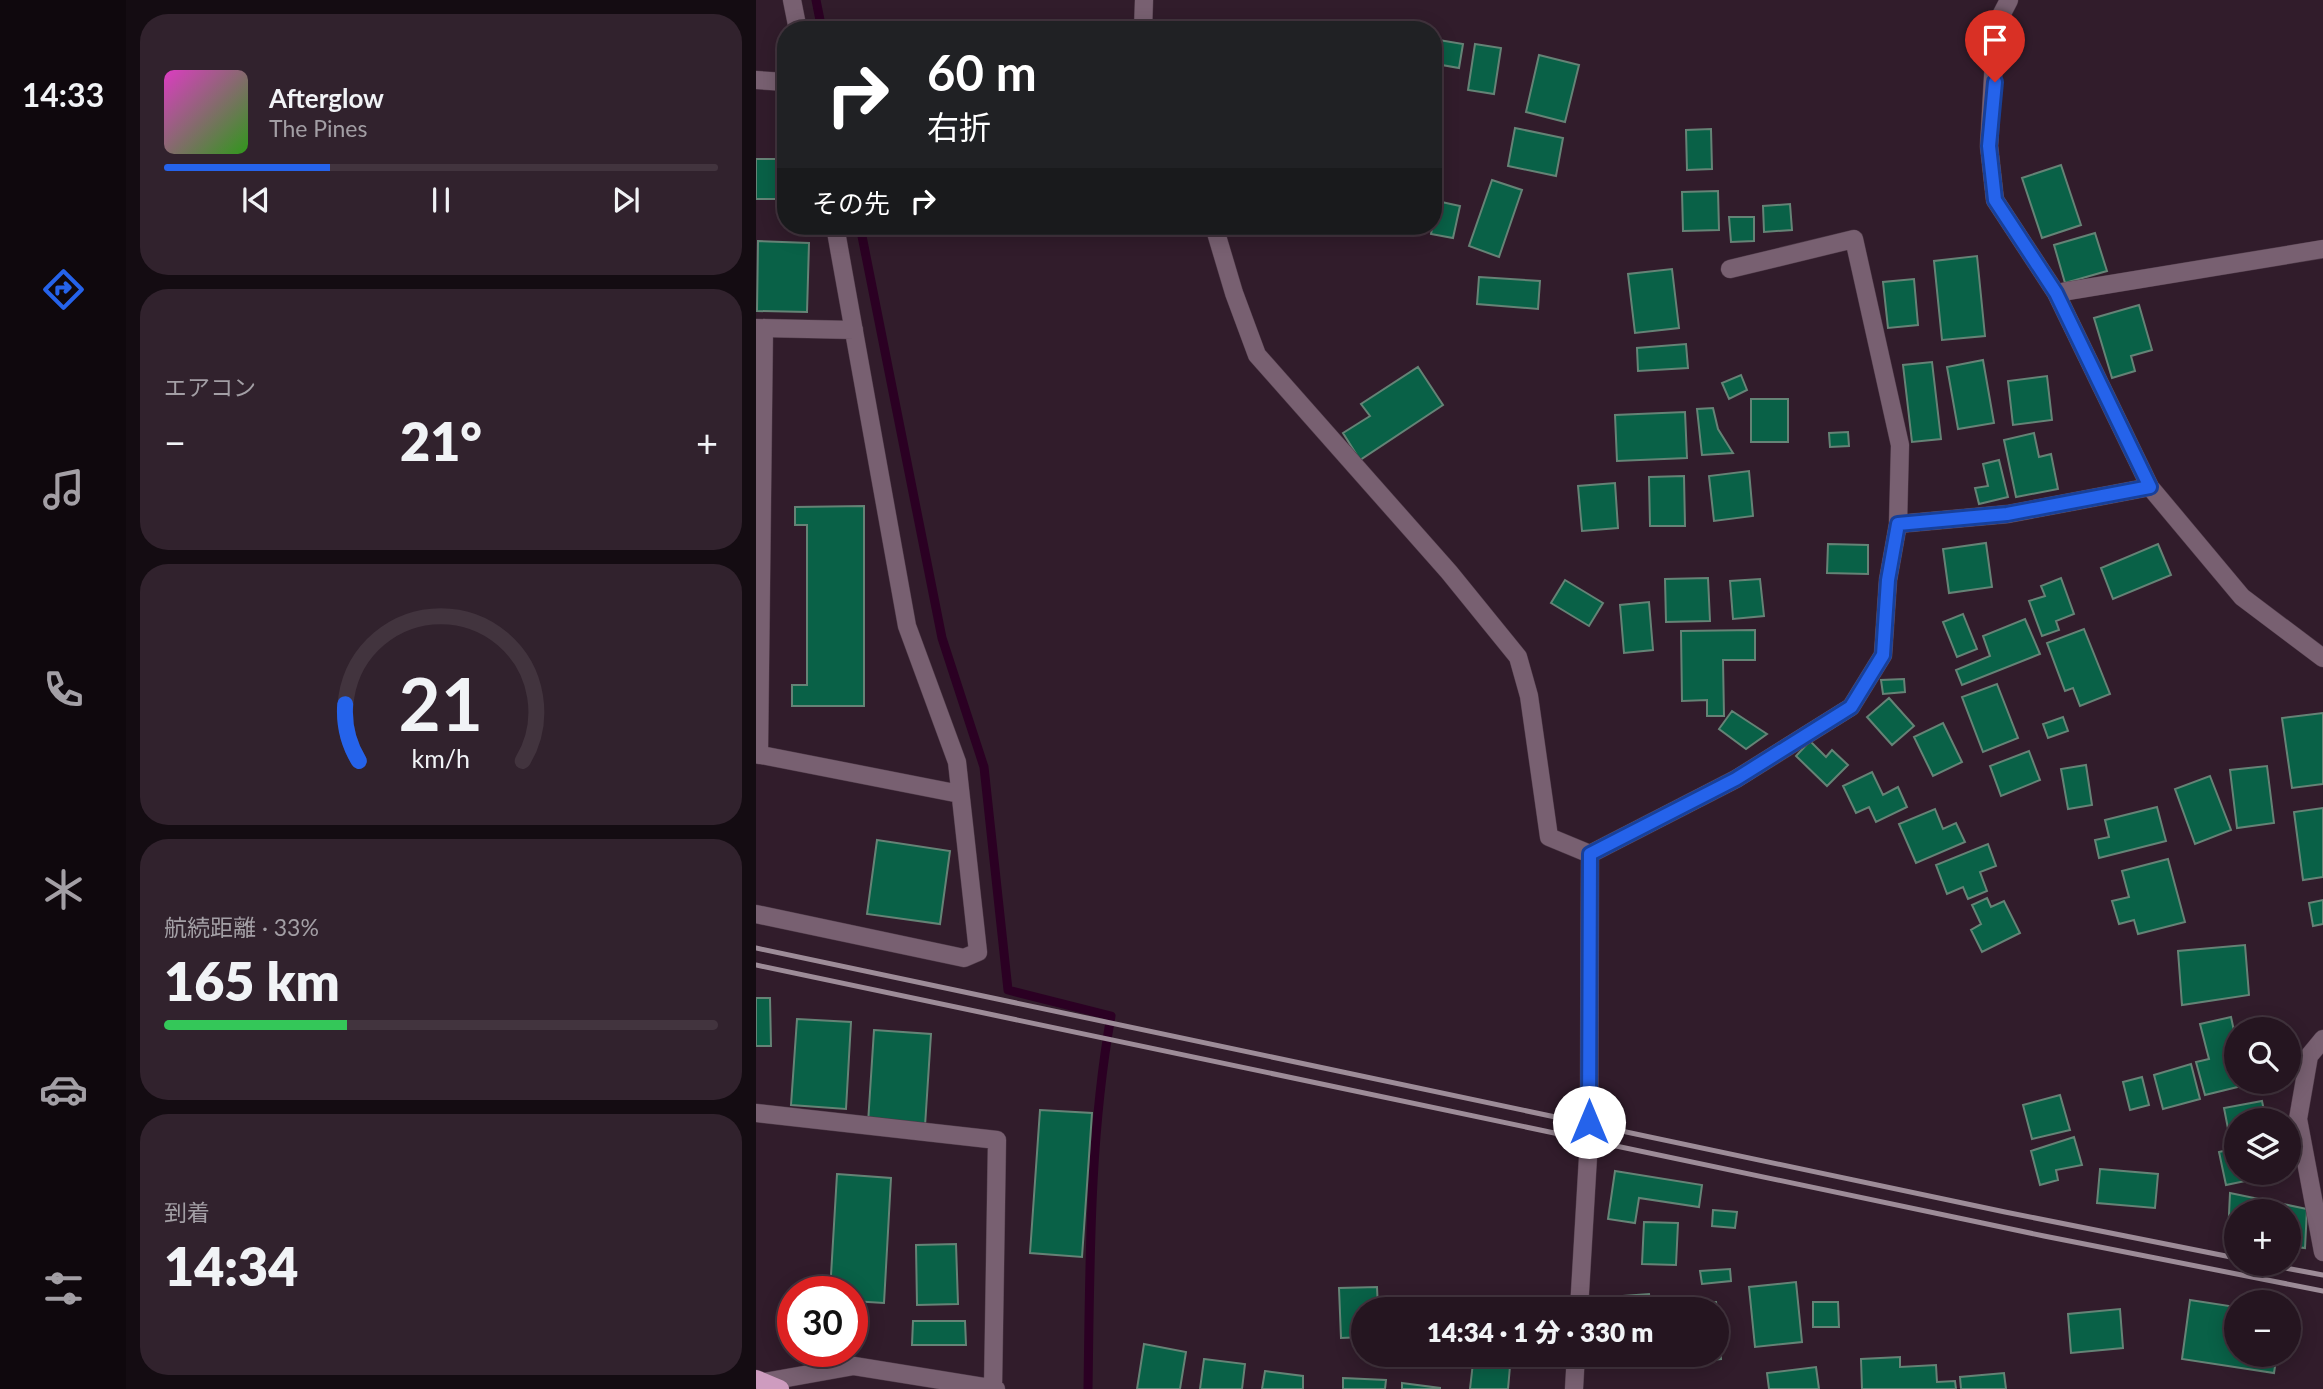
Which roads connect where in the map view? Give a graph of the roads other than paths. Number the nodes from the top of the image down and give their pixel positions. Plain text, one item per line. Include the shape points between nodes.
1 (792, 0) edge
2 (1144, 0) edge
3 (2009, 0) edge
4 (796, 21) edge
5 (1143, 21) edge
6 (756, 80) edge
7 (777, 81) edge
8 (837, 235) edge
9 (1217, 235) edge
10 (2323, 249) edge
11 (1730, 269) dead end
12 (2056, 293) junction
13 (760, 328) edge
14 (854, 330) junction
15 (2150, 487) junction
16 (1898, 524) junction
17 (2323, 658) edge
18 (758, 754) edge
19 (960, 794) junction
20 (1590, 854) junction
21 (756, 914) edge
22 (2323, 1039) edge
23 (756, 1113) edge
24 (2323, 1252) edge
25 (1580, 1297) edge
26 (1575, 1367) edge
27 (767, 1383) edge
28 (994, 1389) edge
29 (1574, 1389) edge

1 - 4 street
2 - 5 street
3 - 12 street via 1996,25 1989,146 1995,200
6 - 7 street
8 - 14 street
9 - 20 street via 1257,355 1518,657 1529,696 1549,837
10 - 12 street
11 - 16 street via 1854,239 1900,445
12 - 15 street
13 - 14 street
13 - 18 street
14 - 19 street via 908,626 957,762
15 - 16 street via 2007,514
15 - 17 street via 2242,597
16 - 20 street via 1888,580 1883,655 1851,707 1736,779
18 - 19 street
19 - 21 street via 978,952 964,958
20 - 25 street via 1589,1140
22 - 24 street via 2309,1056 2298,1119
23 - 28 street via 997,1140
26 - 29 street
27 - 28 street via 854,1366

